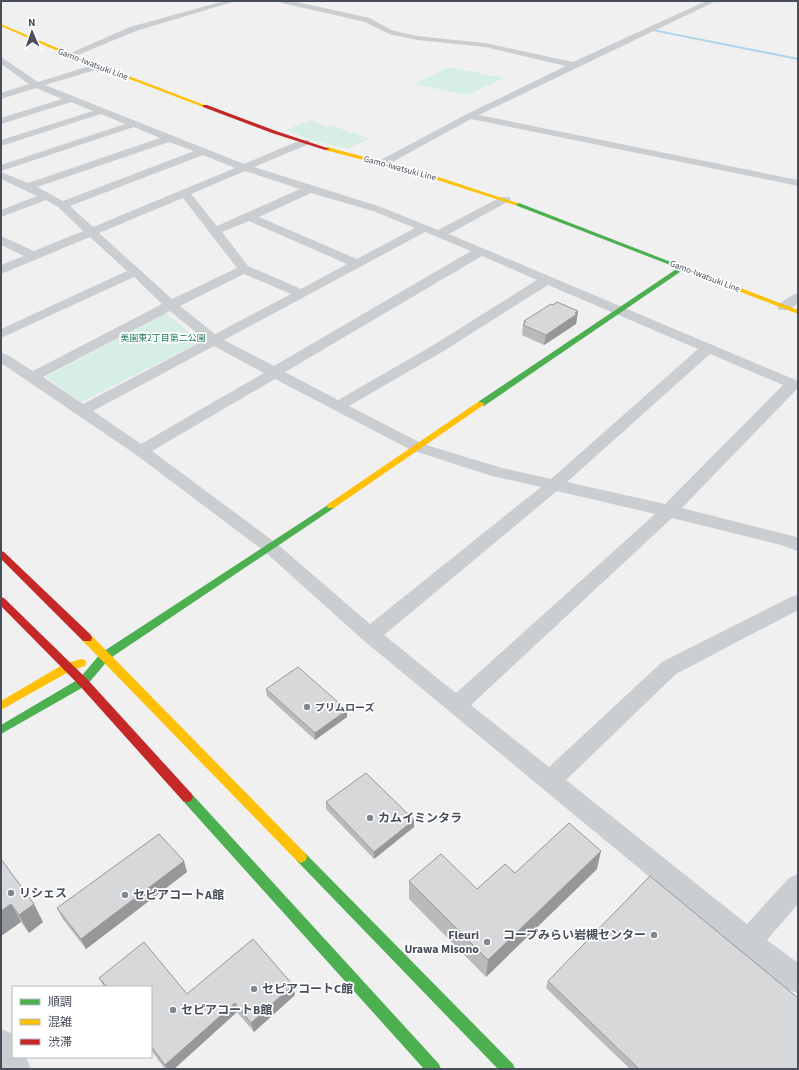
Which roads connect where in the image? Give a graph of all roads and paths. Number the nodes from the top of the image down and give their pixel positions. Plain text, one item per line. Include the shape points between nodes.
1 (232, 1) edge
2 (282, 1) edge
3 (712, 1) edge
4 (1, 25) edge
5 (70, 55) junction
6 (1, 60) edge
7 (574, 65) junction
8 (99, 66) junction
9 (18, 72) junction
10 (6, 75) dead end
11 (36, 85) junction
12 (1, 96) edge
13 (71, 99) junction
14 (102, 111) junction
15 (470, 116) junction
16 (1, 121) edge
17 (134, 124) junction
18 (170, 138) junction
19 (305, 142) junction
20 (1, 143) edge
21 (205, 151) junction
22 (383, 163) junction
23 (245, 168) junction
24 (2, 175) edge
25 (798, 183) edge
26 (27, 187) junction
27 (310, 189) junction
28 (185, 193) junction
29 (47, 196) junction
30 (505, 199) junction
31 (62, 205) junction
32 (1, 214) edge
33 (249, 217) junction
34 (424, 228) junction
35 (215, 231) junction
36 (92, 232) junction
37 (440, 234) junction
38 (1, 240) edge
39 (481, 251) junction
40 (34, 256) junction
41 (357, 264) junction
42 (682, 268) junction
43 (244, 269) junction
44 (1, 270) edge
45 (135, 272) junction
46 (546, 280) junction
47 (301, 294) junction
48 (798, 296) edge
49 (171, 305) junction
50 (784, 307) junction
51 (619, 311) junction
52 (798, 312) edge
53 (1, 334) edge
54 (215, 341) junction
55 (708, 348) junction
56 (1, 357) edge
57 (276, 373) junction
58 (33, 377) junction
59 (795, 385) edge
60 (338, 406) junction
61 (81, 411) junction
62 (417, 447) junction
63 (141, 451) junction
64 (554, 485) junction
65 (669, 511) junction
66 (794, 538) edge
67 (270, 547) junction
68 (1, 554) edge
69 (1, 600) edge
70 (798, 602) edge
71 (370, 635) junction
72 (105, 656) junction
73 (68, 667) junction
74 (83, 682) junction
75 (457, 705) junction
76 (1, 706) edge
77 (1, 730) edge
78 (550, 781) junction
79 (798, 886) edge
80 (748, 942) junction
81 (798, 980) edge
82 (1, 1043) edge
83 (17, 1069) edge
84 (434, 1069) edge
85 (508, 1069) edge

1 - 5 street via 133,29
2 - 7 street via 367,20 389,32 417,38 485,45
3 - 7 street
4 - 5 street, Gamo-Iwatsuki Line
5 - 8 street, Gamo-Iwatsuki Line
6 - 9 street
7 - 15 street
8 - 11 street
8 - 19 street, Gamo-Iwatsuki Line
9 - 10 street
9 - 11 street
11 - 12 street
11 - 13 street
13 - 14 street
13 - 16 street
14 - 17 street
14 - 20 street
15 - 22 street
15 - 25 street
17 - 18 street
17 - 24 street
18 - 21 street
18 - 26 street
19 - 22 street, Gamo-Iwatsuki Line
19 - 23 street
21 - 23 street
21 - 31 street
22 - 30 street, Gamo-Iwatsuki Line
23 - 27 street
23 - 28 street
24 - 26 street
26 - 29 street
27 - 33 street
27 - 34 street via 377,209
28 - 35 street
28 - 36 street
29 - 31 street
29 - 32 street
30 - 37 street
30 - 42 street, Gamo-Iwatsuki Line
31 - 36 street
33 - 35 street
33 - 41 street
34 - 37 street
34 - 41 street
35 - 43 street
36 - 40 street
36 - 45 street
37 - 39 street
38 - 40 street
39 - 46 street
39 - 57 street
40 - 44 street
41 - 47 street
42 - 50 street, Gamo-Iwatsuki Line
42 - 51 street
43 - 47 street
43 - 49 street
45 - 49 street
45 - 53 street
46 - 51 street
46 - 60 street
47 - 54 street
48 - 50 street
49 - 54 street
49 - 58 street
50 - 52 street, Gamo-Iwatsuki Line
51 - 55 street
51 - 62 street
54 - 57 street
54 - 61 street
55 - 59 street
55 - 64 street
56 - 58 street
57 - 60 street
57 - 63 street
58 - 61 street
59 - 65 street
60 - 62 street
61 - 63 street
62 - 64 street via 498,472
62 - 67 street
63 - 67 street
64 - 65 street
64 - 71 street
65 - 66 street
65 - 75 street
67 - 71 street
67 - 72 street
68 - 72 street
69 - 73 street
70 - 78 street via 669,668
71 - 75 street
72 - 73 street
72 - 74 street
72 - 85 street
73 - 74 street
73 - 76 street
74 - 77 street
74 - 84 street
75 - 78 street
78 - 80 street
79 - 80 street
80 - 81 street
82 - 83 street

